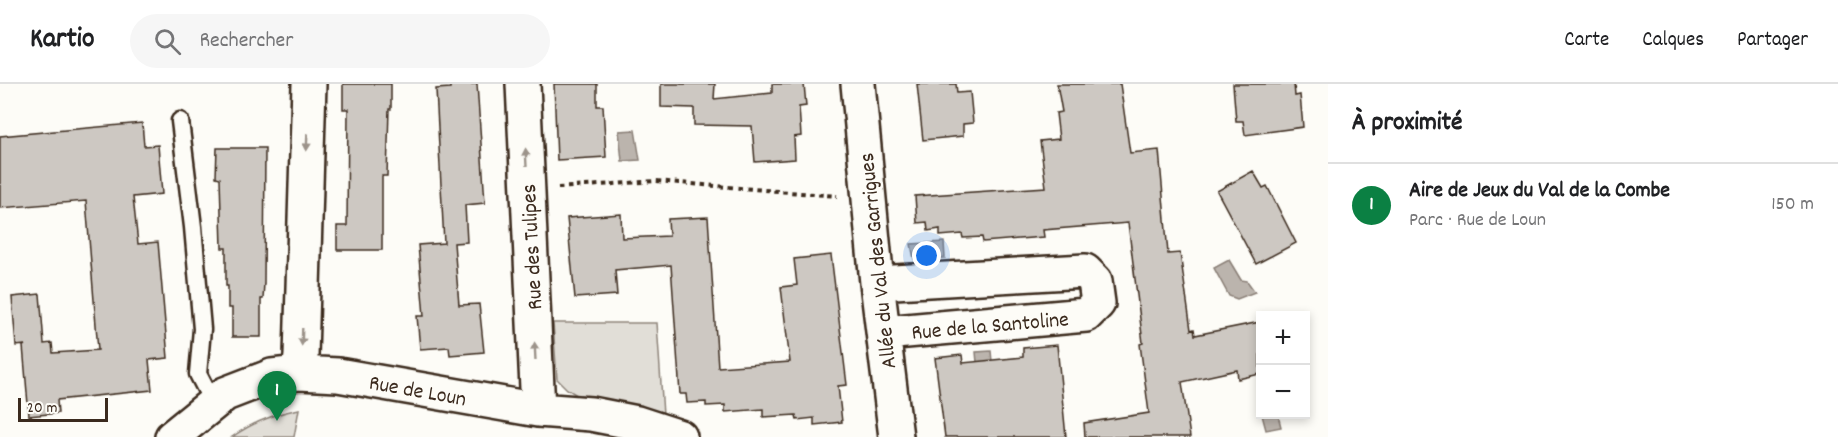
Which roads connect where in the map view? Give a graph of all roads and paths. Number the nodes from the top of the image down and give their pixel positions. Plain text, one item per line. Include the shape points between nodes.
1 (309, 84) edge
2 (523, 84) edge
3 (858, 84) edge
4 (180, 121) dead end
5 (528, 192) junction
6 (838, 196) dead end
7 (877, 284) junction
8 (884, 333) junction
9 (299, 373) junction
10 (213, 403) junction
11 (538, 410) junction
12 (172, 437) edge
13 (680, 437) edge
14 (896, 437) edge

1 -> 9 street
5 -> 2 street, Rue des Tulipes
3 - 7 street, Allée du Val des Garrigues
4 - 10 lane via 202,329 198,375
5 - 6 path via 656,181
11 -> 5 street, Rue des Tulipes
7 - 8 street, Allée du Val des Garrigues
7 - 8 street, Rue de la Santoline via 1085,271 1095,281 1098,303 1086,315
8 - 14 street, Allée du Val des Garrigues
9 - 10 street, Rue de Loun via 245,385
9 - 11 street, Rue de Loun via 338,375
10 - 12 street, Rue de Loun
11 - 13 street, Rue de Loun via 591,414 638,423

